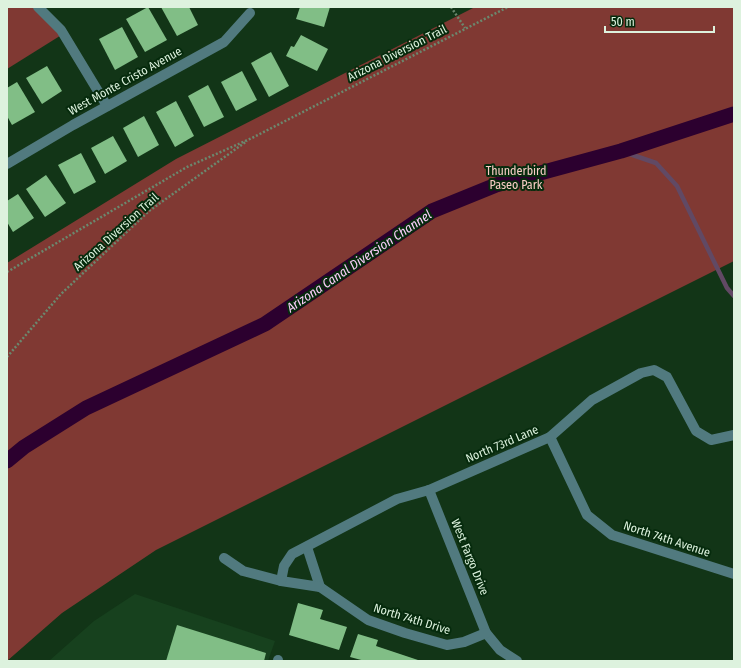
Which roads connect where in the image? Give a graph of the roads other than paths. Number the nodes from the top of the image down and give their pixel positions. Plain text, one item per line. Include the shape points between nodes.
1 (38, 7) edge
2 (250, 13) dead end
3 (107, 106) junction
4 (7, 164) edge
5 (734, 435) edge
6 (550, 438) junction
7 (429, 490) junction
8 (307, 547) junction
9 (224, 558) dead end
10 (734, 574) edge
11 (281, 580) junction
12 (320, 587) junction
13 (486, 633) junction
14 (517, 661) edge

1 - 3 street via 61,30
2 - 3 street, West Monte Cristo Avenue via 224,42
3 - 4 street, West Monte Cristo Avenue
5 - 6 street, North 73rd Lane via 711,440 696,431 667,377 654,370 641,373 592,400
6 - 7 street, North 73rd Lane
6 - 10 street, North 74th Avenue via 587,515 612,535
7 - 8 street, North 73rd Lane via 397,499
7 - 13 street, West Fargo Drive
8 - 11 street, North 73rd Lane via 292,554 284,566
8 - 12 street
9 - 11 street, North 74th Drive via 243,571
11 - 12 street, North 74th Drive
12 - 13 street, North 74th Drive via 368,620 447,645 464,642
13 - 14 street via 500,650

